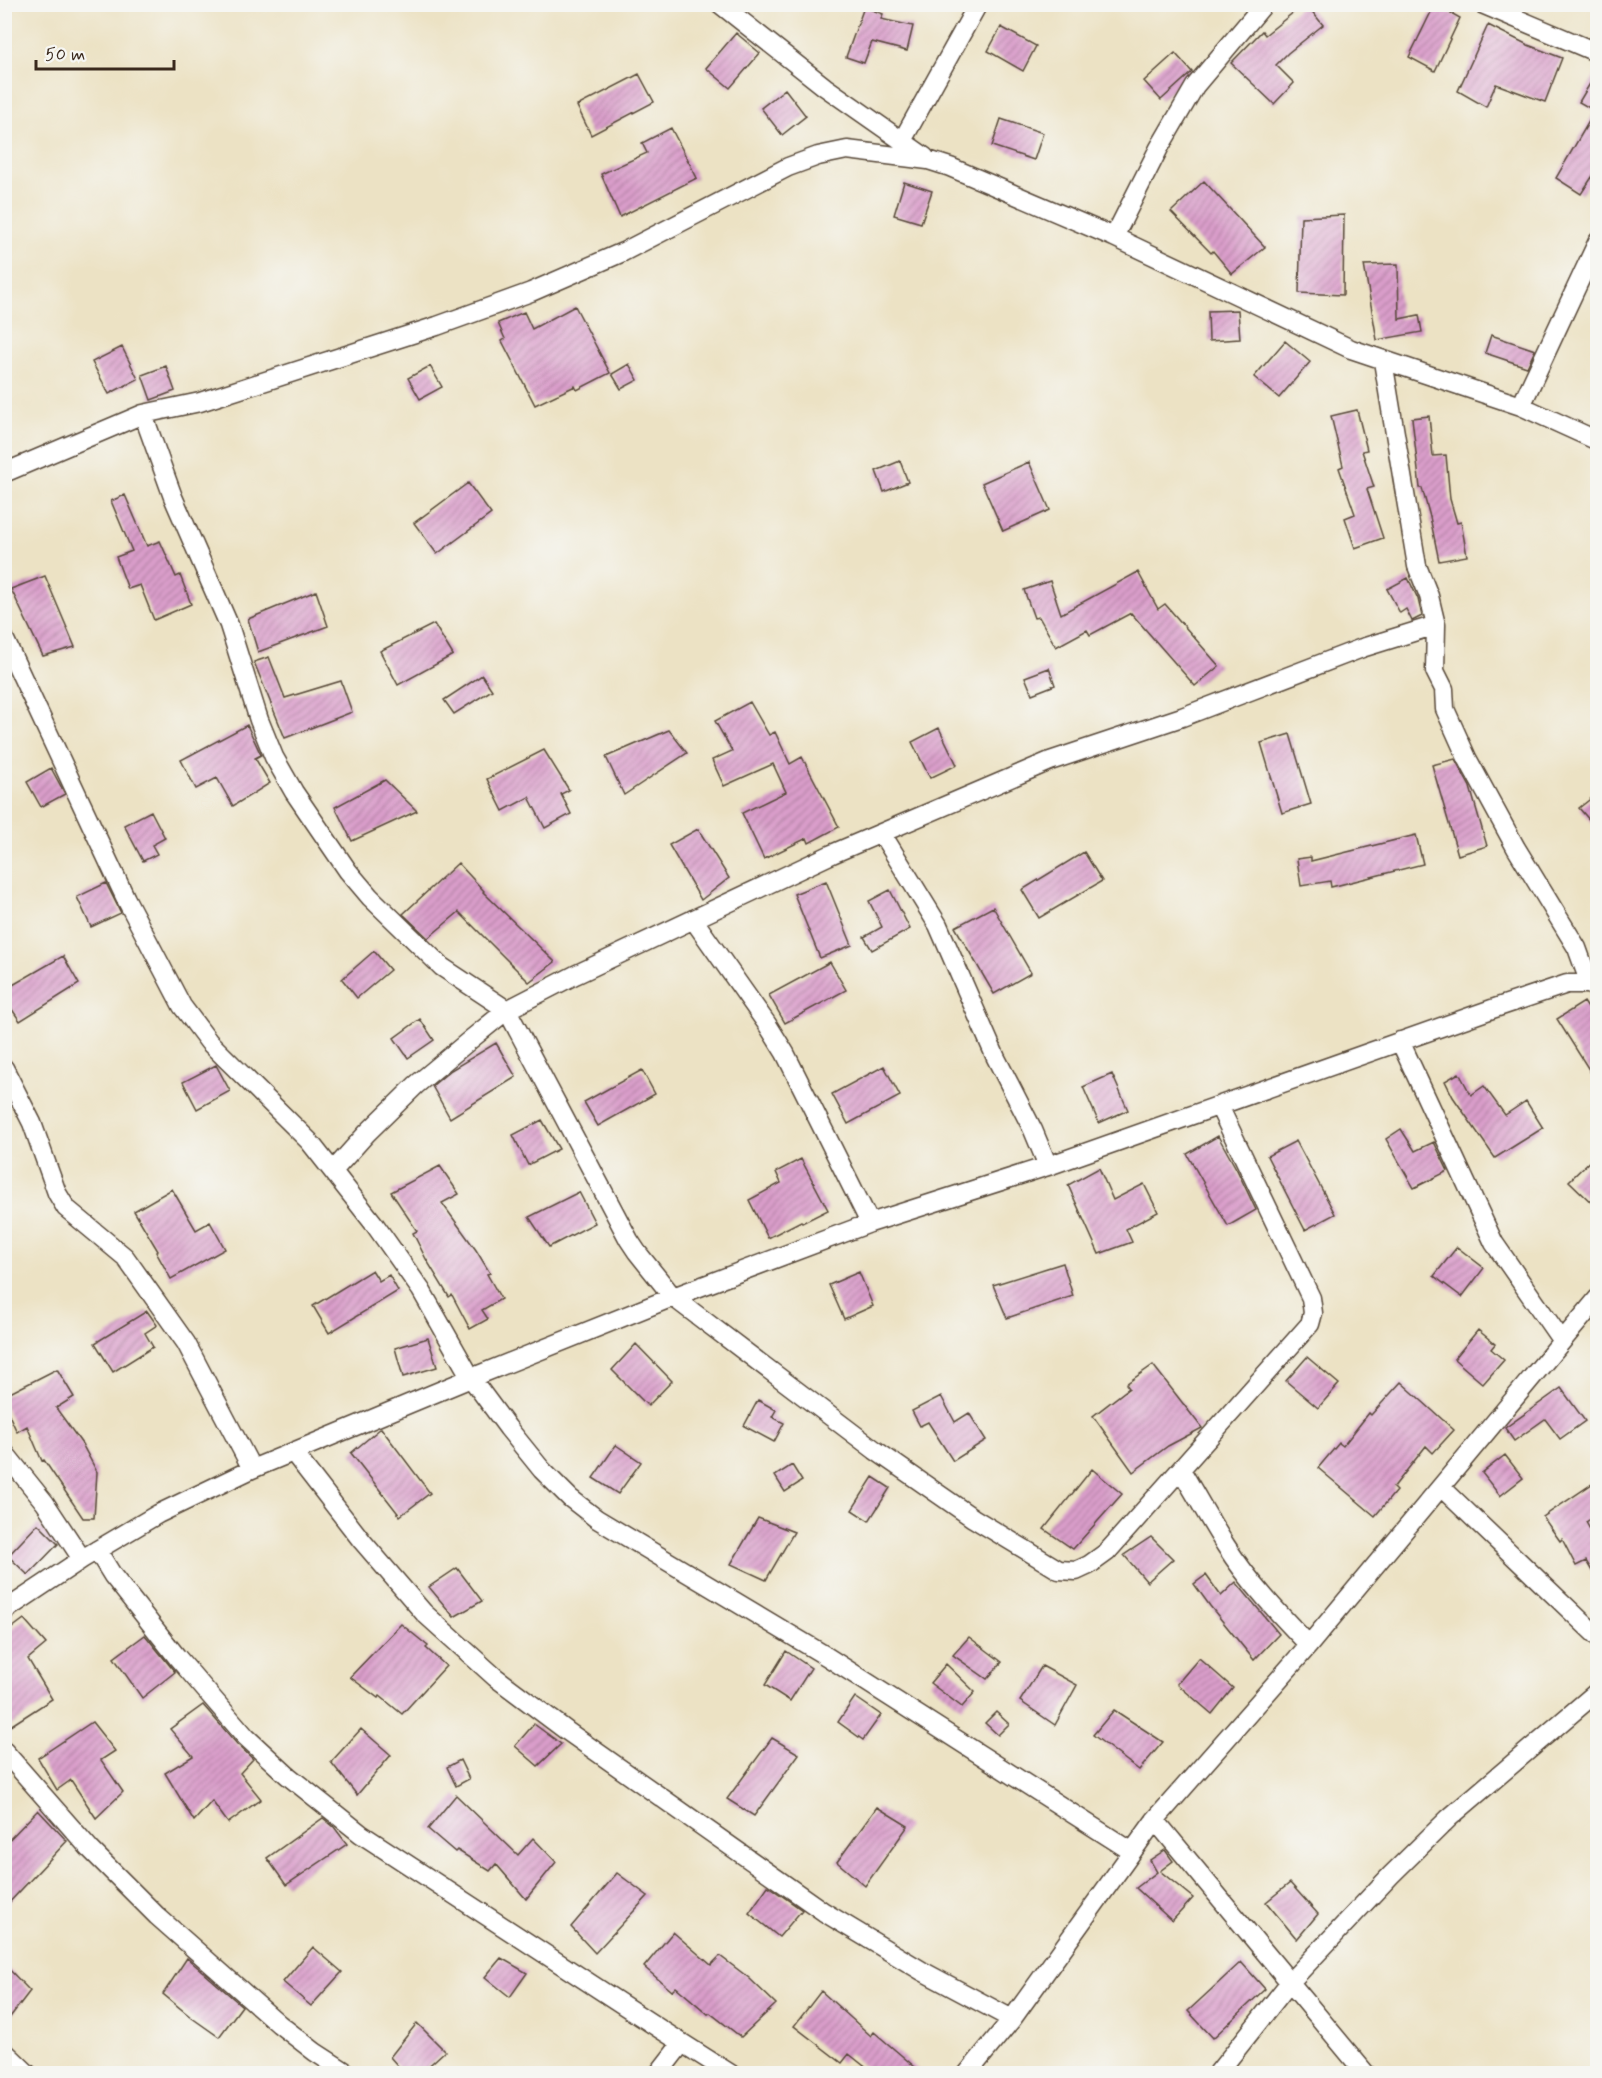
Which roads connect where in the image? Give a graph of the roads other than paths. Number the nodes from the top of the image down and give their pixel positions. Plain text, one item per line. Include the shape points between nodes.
1 (720, 4) edge
2 (744, 4) edge
3 (978, 4) edge
4 (1264, 4) edge
5 (1482, 4) edge
6 (745, 24) junction
7 (1598, 53) edge
8 (902, 141) junction
9 (928, 160) junction
10 (1114, 237) junction
11 (1598, 241) edge
12 (1383, 361) junction
13 (1521, 406) junction
14 (143, 414) junction
15 (1598, 441) edge
16 (4, 473) edge
17 (1436, 625) junction
18 (4, 638) edge
19 (882, 834) junction
20 (693, 919) junction
21 (1594, 987) edge
22 (507, 1010) junction
23 (1400, 1041) junction
24 (4, 1068) edge
25 (1219, 1106) junction
26 (1048, 1166) junction
27 (333, 1171) junction
28 (870, 1223) junction
29 (673, 1297) junction
30 (1598, 1298) edge
31 (1562, 1341) junction
32 (471, 1378) junction
33 (4, 1452) edge
34 (293, 1452) junction
35 (252, 1469) junction
36 (1181, 1470) junction
37 (1441, 1487) junction
38 (89, 1554) junction
39 (4, 1611) edge
40 (1598, 1637) edge
41 (1309, 1645) junction
42 (1598, 1690) edge
43 (4, 1751) edge
44 (1155, 1820) junction
45 (1131, 1851) junction
46 (1290, 1982) junction
47 (1012, 2019) junction
48 (682, 2043) junction
49 (4, 2051) edge
50 (28, 2073) edge
51 (349, 2073) edge
52 (658, 2073) edge
53 (731, 2073) edge
54 (967, 2073) edge
55 (1217, 2073) edge
56 (1366, 2073) edge

1 - 6 street
2 - 6 street
3 - 8 street
4 - 10 street via 1195,86
5 - 7 street
6 - 8 street
8 - 9 street
9 - 10 street
9 - 14 street via 847,150 818,156 788,167 623,252 531,292 437,327 200,402
10 - 12 street
11 - 13 street
12 - 13 street
12 - 17 street via 1417,566
13 - 15 street
14 - 16 street
14 - 22 street via 173,497 229,625 259,720 294,792 370,897 442,967
17 - 19 street via 1050,761
17 - 21 street via 1435,671 1467,758 1577,948
18 - 27 street via 126,899 182,1006 208,1042 309,1141
19 - 20 street
19 - 26 street via 938,925
20 - 22 street
20 - 28 street via 784,1053
21 - 23 street via 1567,984
22 - 27 street via 416,1085
22 - 29 street via 629,1240
23 - 25 street
23 - 31 street via 1494,1243
24 - 35 street via 32,1123 66,1208 125,1257 186,1343
25 - 26 street
25 - 36 street via 1311,1298 1313,1313 1311,1324
26 - 28 street
27 - 32 street via 421,1290
28 - 29 street
29 - 32 street
29 - 36 street via 875,1450 973,1518 1059,1570 1076,1571 1107,1552
30 - 31 street
31 - 37 street
32 - 34 street
32 - 45 street via 542,1470 597,1519 826,1656
33 - 38 street
34 - 35 street
34 - 47 street via 424,1613 495,1677 824,1912
35 - 38 street via 158,1514
36 - 41 street via 1226,1547 1274,1609
37 - 40 street
37 - 41 street
38 - 39 street
38 - 48 street via 113,1576 246,1737 286,1775 362,1834
41 - 44 street
42 - 46 street via 1449,1818
43 - 51 street via 90,1849 157,1916 279,2024
44 - 45 street
44 - 46 street
45 - 47 street
46 - 55 street
46 - 56 street
47 - 54 street
48 - 52 street
48 - 53 street
49 - 50 street

